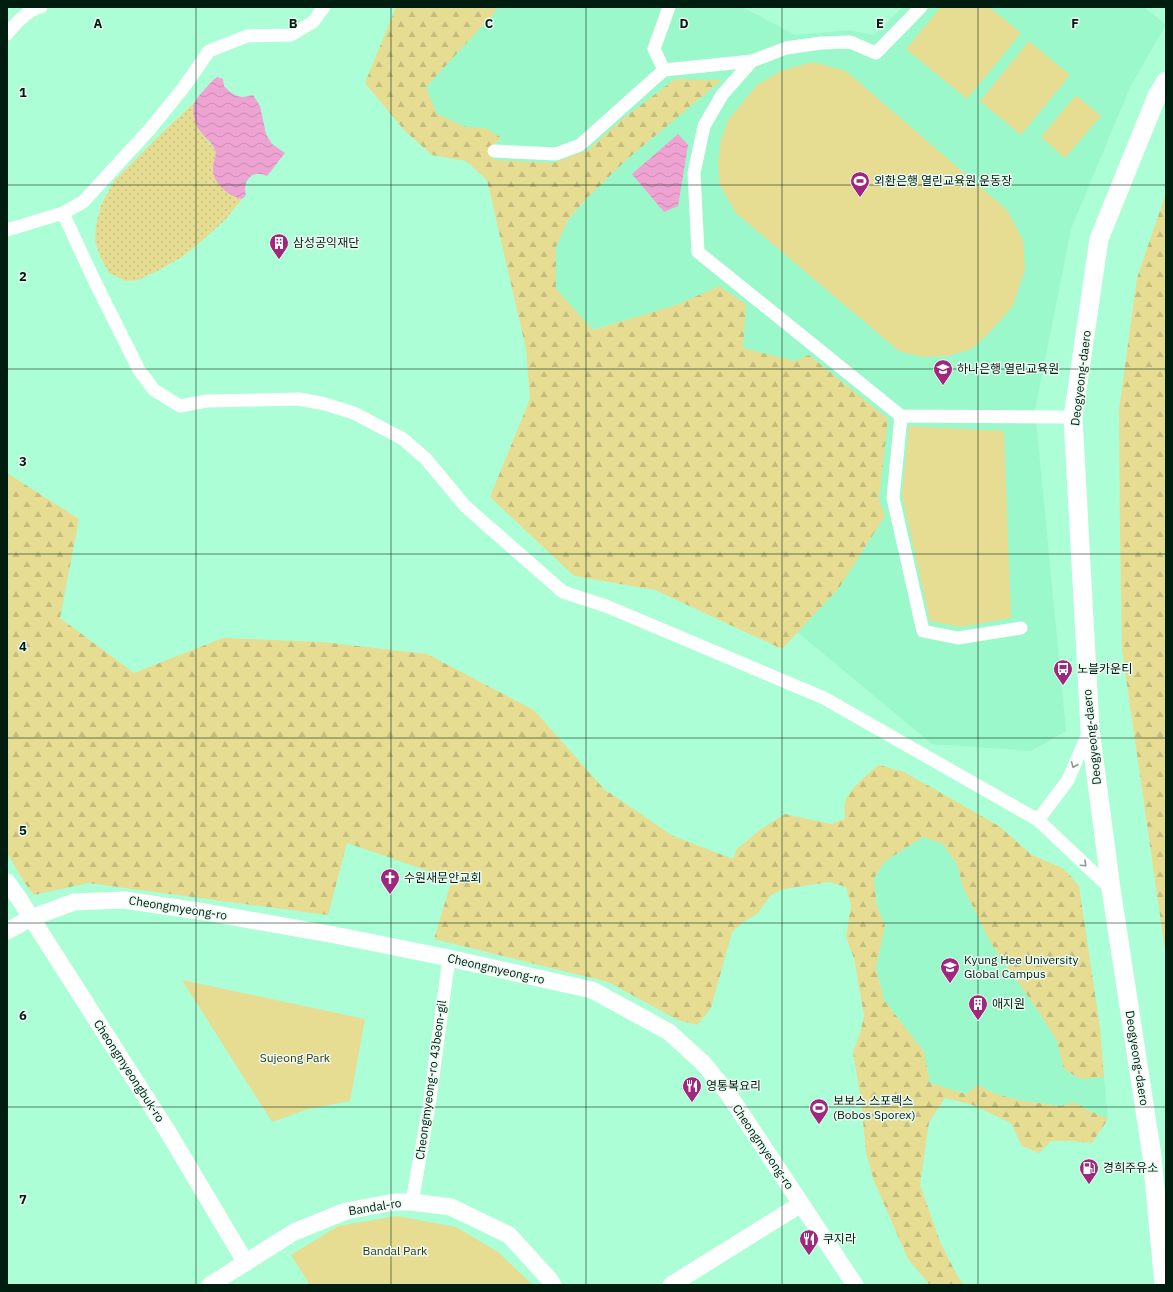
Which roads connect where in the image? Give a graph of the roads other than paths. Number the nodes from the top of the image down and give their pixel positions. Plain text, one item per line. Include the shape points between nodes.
1 (41, 7) edge
2 (324, 7) edge
3 (669, 7) edge
4 (921, 7) edge
5 (7, 34) edge
6 (752, 61) junction
7 (664, 70) junction
8 (1166, 81) edge
9 (494, 151) dead end
10 (63, 213) junction
11 (7, 230) edge
12 (901, 416) junction
13 (1074, 417) junction
14 (1021, 628) dead end
15 (1090, 729) junction
16 (1038, 820) junction
17 (7, 882) edge
18 (1111, 889) junction
19 (31, 918) junction
20 (7, 931) edge
21 (448, 958) junction
22 (412, 1202) junction
23 (801, 1204) junction
24 (246, 1263) junction
25 (210, 1285) edge
26 (553, 1285) edge
27 (671, 1285) edge
28 (855, 1285) edge
29 (1164, 1285) edge

1 - 5 street via 18,21
2 - 10 street via 313,22 291,35 247,36 209,51 150,129 83,202
3 - 7 street via 654,49
4 - 6 street via 876,53 850,42 821,43 786,48
6 - 7 street
6 - 12 street via 722,95 704,126 694,173 698,252
7 - 9 street via 580,145 556,154
8 - 13 main road, Deogyeong-daero via 1157,96 1099,239
10 - 11 street
10 - 16 street via 139,370 154,390 180,406 208,401 299,399 354,413 404,439 426,459 465,506 563,592 606,606 824,698
12 - 13 street
12 - 14 street via 893,498 923,631 958,638
13 - 15 main road, Deogyeong-daero
15 -> 16 street via 1068,780
15 - 18 main road, Deogyeong-daero
16 -> 18 street
17 - 19 street, Cheongmyeongbuk-ro
18 - 29 main road, Deogyeong-daero via 1152,1156
19 - 20 street, Cheongmyeong-ro
19 - 21 street, Cheongmyeong-ro via 74,902 124,900 336,935
19 - 24 street, Cheongmyeongbuk-ro via 168,1132
21 - 22 street, Cheongmyeong-ro 43beon-gil via 429,1106
21 - 23 street, Cheongmyeong-ro via 592,990 669,1032 702,1063 727,1092
22 - 24 street, Bandal-ro via 395,1202 346,1211 294,1232
22 - 26 street, Bandal-ro via 451,1207 509,1234
23 - 27 street
23 - 28 street, Cheongmyeong-ro
24 - 25 street, Bandal-ro

